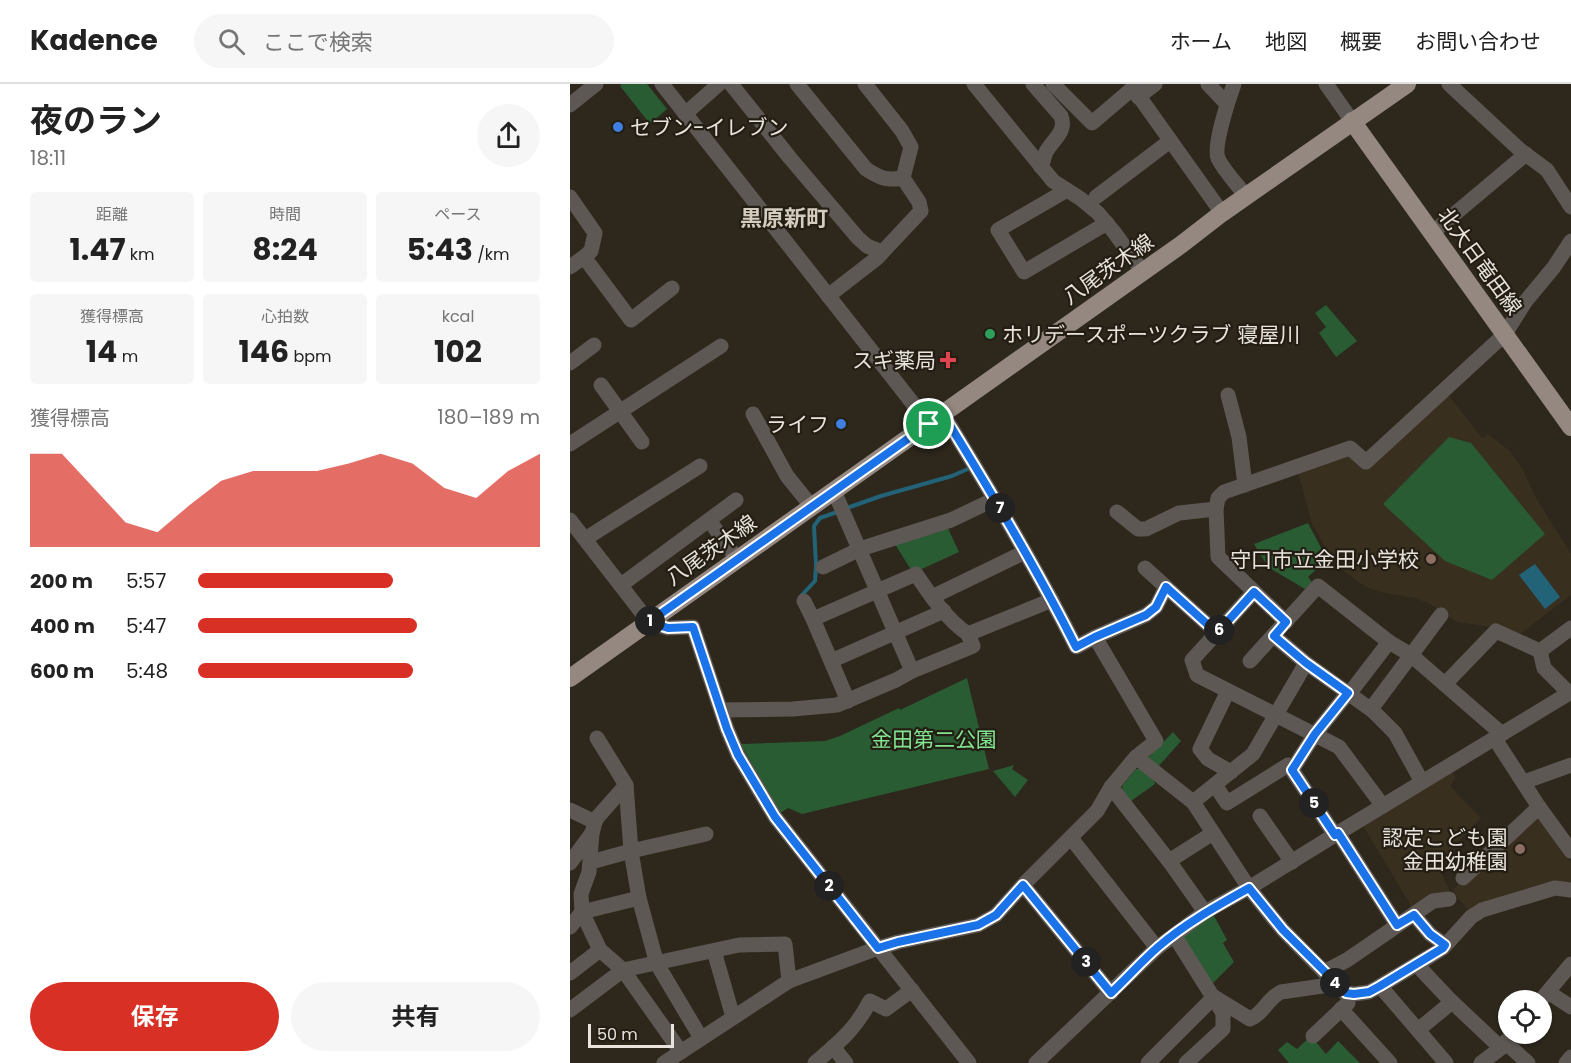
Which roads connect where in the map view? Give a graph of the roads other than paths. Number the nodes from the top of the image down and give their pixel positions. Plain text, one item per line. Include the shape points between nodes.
1 (662, 84) edge
2 (719, 84) edge
3 (731, 84) edge
4 (796, 84) edge
5 (865, 84) edge
6 (974, 84) edge
7 (1034, 84) edge
8 (1053, 84) edge
9 (1155, 84) edge
10 (1208, 84) edge
11 (1234, 84) edge
12 (1326, 84) edge
13 (1449, 84) edge
14 (587, 87) edge
15 (1397, 87) edge
16 (1136, 90) edge
17 (1072, 103) junction
18 (1227, 104) junction
19 (570, 105) edge
20 (1059, 113) junction
21 (686, 114) junction
22 (1352, 122) junction
23 (1170, 141) junction
24 (1526, 154) junction
25 (1041, 167) junction
26 (903, 178) junction
27 (1067, 190) junction
28 (1246, 196) junction
29 (570, 197) edge
30 (1096, 197) dead end
31 (1571, 207) edge
32 (1222, 213) junction
33 (1107, 223) junction
34 (1432, 233) junction
35 (1571, 241) edge
36 (882, 252) junction
37 (584, 256) junction
38 (570, 267) edge
39 (1143, 272) junction
40 (672, 288) dead end
41 (828, 296) junction
42 (1505, 334) junction
43 (594, 345) dead end
44 (721, 346) dead end
45 (570, 363) edge
46 (601, 385) dead end
47 (1228, 395) dead end
48 (620, 412) junction
49 (753, 414) dead end
50 (936, 419) junction
51 (1571, 427) edge
52 (642, 442) dead end
53 (570, 444) edge
54 (700, 466) dead end
55 (1245, 485) junction
56 (834, 491) junction
57 (995, 499) junction
58 (736, 500) dead end
59 (812, 507) junction
60 (1216, 509) junction
61 (1117, 513) dead end
62 (570, 520) edge
63 (709, 520) junction
64 (585, 539) junction
65 (860, 549) junction
66 (1025, 552) junction
67 (737, 559) junction
68 (823, 567) dead end
69 (1145, 568) dead end
70 (621, 585) junction
71 (1166, 587) junction
72 (877, 591) junction
73 (1254, 592) junction
74 (932, 597) junction
75 (804, 600) dead end
76 (1052, 600) junction
77 (944, 610) junction
78 (1442, 615) dead end
79 (813, 618) junction
80 (649, 622) junction
81 (1286, 622) junction
82 (1571, 628) edge
83 (895, 632) junction
84 (1217, 633) junction
85 (968, 634) junction
86 (1274, 636) junction
87 (1095, 637) junction
88 (1389, 642) junction
89 (1540, 651) junction
90 (1411, 655) junction
91 (831, 661) junction
92 (1250, 661) dead end
93 (1306, 663) junction
94 (912, 671) junction
95 (570, 678) edge
96 (1444, 684) junction
97 (1228, 691) junction
98 (1349, 693) junction
99 (1570, 693) edge
100 (848, 701) junction
101 (1371, 709) junction
102 (721, 711) junction
103 (1275, 715) junction
104 (1315, 734) junction
105 (1499, 736) junction
106 (597, 738) dead end
107 (1136, 757) junction
108 (1571, 765) edge
109 (1292, 770) junction
110 (1231, 772) junction
111 (1422, 782) junction
112 (1524, 782) junction
113 (1215, 785) junction
114 (626, 786) junction
115 (1111, 787) junction
116 (1193, 802) junction
117 (1383, 806) junction
118 (1539, 807) junction
119 (570, 810) edge
120 (1260, 816) dead end
121 (593, 828) junction
122 (1213, 833) junction
123 (706, 834) dead end
124 (1336, 834) junction
125 (1071, 838) junction
126 (631, 851) junction
127 (1571, 852) edge
128 (1169, 861) junction
129 (591, 862) junction
130 (1292, 862) junction
131 (570, 863) edge
132 (1463, 878) dead end
133 (1023, 885) junction
134 (1249, 888) junction
135 (1571, 890) edge
136 (639, 898) junction
137 (1449, 899) dead end
138 (582, 912) junction
139 (1205, 912) junction
140 (1414, 915) junction
141 (1397, 925) junction
142 (570, 927) edge
143 (1174, 935) junction
144 (1445, 945) junction
145 (878, 948) junction
146 (1157, 948) junction
147 (600, 950) junction
148 (714, 951) junction
149 (657, 964) junction
150 (1571, 964) edge
151 (1417, 965) junction
152 (624, 970) junction
153 (1324, 972) junction
154 (570, 973) edge
155 (789, 981) junction
156 (1336, 984) junction
157 (1380, 986) junction
158 (912, 990) junction
159 (1549, 990) edge
160 (1111, 993) junction
161 (1360, 993) junction
162 (1214, 997) junction
163 (1552, 999) edge
164 (1452, 1002) junction
165 (1571, 1007) edge
166 (1341, 1009) junction
167 (570, 1010) edge
168 (733, 1017) junction
169 (1418, 1030) junction
170 (1498, 1035) edge
171 (1313, 1036) dead end
172 (701, 1038) junction
173 (1504, 1044) edge
174 (1510, 1044) edge
175 (833, 1047) junction
176 (1571, 1057) edge
177 (672, 1059) edge
178 (1484, 1062) edge
179 (815, 1063) edge
180 (846, 1063) edge
181 (969, 1063) edge
182 (1036, 1063) edge
183 (1148, 1063) edge
184 (1186, 1063) edge
185 (1390, 1063) edge
186 (1446, 1063) edge
187 (1528, 1063) edge
188 (1566, 1063) edge

1 - 21 street
2 - 21 street
3 - 36 street via 858,238
4 - 26 street via 866,169 890,180
5 - 26 street via 910,147
6 - 25 street
7 - 20 street
8 - 17 street
9 - 16 street
10 - 18 street
11 - 18 street
12 - 22 street
13 - 24 street
14 - 19 street
15 - 22 main road, 八尾茨木線
16 - 17 street via 1092,123
16 - 23 street
17 - 20 street
18 - 28 street via 1216,150 1218,159
20 - 25 street via 1063,121 1061,133 1045,154
21 - 41 street
22 - 28 main road, 八尾茨木線
22 - 34 main road, 北大日竜田線
23 - 30 street
23 - 32 street
24 - 31 street via 1547,170
24 - 34 street
25 - 27 street
26 - 36 street via 921,211
27 - 33 street
27 - 33 street via 998,230 1024,272
28 - 32 main road, 八尾茨木線
29 - 37 street via 595,233 591,251
32 - 39 main road, 八尾茨木線
33 - 39 street
34 - 42 main road, 北大日竜田線
35 - 42 street
36 - 41 street
37 - 38 street
37 - 40 street via 631,320
39 - 50 main road, 八尾茨木線
41 - 50 street
42 - 51 main road, 北大日竜田線
42 - 55 street via 1366,462 1350,448
43 - 45 street
44 - 48 street
46 - 48 street
47 - 55 street via 1239,437
48 - 52 street
48 - 53 street
49 - 59 street via 787,476
50 - 56 main road, 八尾茨木線
50 - 57 street
54 - 64 street
55 - 60 street via 1224,492
56 - 59 main road, 八尾茨木線
56 - 65 street
57 - 65 street via 951,520
57 - 66 street
58 - 63 street
59 - 67 main road, 八尾茨木線
60 - 61 street via 1179,513 1146,529 1138,529
60 - 73 street via 1218,557
62 - 64 street
63 - 67 street
63 - 70 street
64 - 70 street
65 - 68 street
65 - 72 street
66 - 74 street
66 - 76 street
67 - 80 main road, 八尾茨木線
69 - 71 street
70 - 80 street
71 - 84 street
71 - 87 street via 1156,607 1146,615
72 - 74 street via 916,574
72 - 79 street
72 - 83 street
73 - 81 street
73 - 84 street
74 - 77 street
75 - 79 street
76 - 85 street
76 - 87 street via 1076,647
77 - 83 street
77 - 85 street
78 - 90 street
79 - 91 street
80 - 95 main road, 八尾茨木線
80 - 102 street via 668,628 693,627
81 - 86 street
81 - 88 street via 1318,586
82 - 89 street
83 - 91 street
83 - 94 street
84 - 97 street via 1192,660 1197,675
85 - 94 street via 973,646
86 - 92 street
86 - 93 street
87 - 107 street via 1156,741
88 - 90 street
88 - 98 street
89 - 96 street via 1496,631
89 - 99 street via 1544,668
90 - 96 street
90 - 101 street
91 - 100 street
93 - 98 street
93 - 103 street
94 - 100 street
96 - 105 street
97 - 103 street
97 - 110 street via 1200,749 1208,759
98 - 101 street
98 - 104 street
99 - 105 street
100 - 102 street via 793,709
101 - 111 street via 1395,733
102 - 145 street via 738,755 775,817
103 - 104 street
103 - 110 street via 1253,754
104 - 109 street
104 - 117 street via 1339,747
105 - 111 street
105 - 112 street
106 - 114 street
107 - 115 street
107 - 116 street
108 - 112 street
109 - 113 street via 1288,765 1227,803
109 - 124 street
110 - 113 street
111 - 117 street
112 - 118 street
113 - 116 street
114 - 121 street
114 - 126 street
115 - 125 street via 1097,811
115 - 128 street
116 - 122 street
117 - 124 street
118 - 127 street
118 - 132 street
119 - 121 street
120 - 130 street
121 - 129 street
121 - 131 street
122 - 128 street
122 - 134 street
123 - 126 street
124 - 130 street
124 - 141 street
125 - 133 street
125 - 146 street
126 - 129 street
126 - 136 street
128 - 139 street
129 - 138 street via 581,894
130 - 134 street
133 - 145 street via 996,915 978,925
133 - 160 street
134 - 139 street
134 - 153 street
135 - 144 street via 1555,888 1482,910
136 - 138 street
136 - 149 street
137 - 140 street via 1433,901
138 - 142 street
138 - 147 street
139 - 143 street
140 - 141 street
140 - 144 street
141 - 153 street
143 - 146 street
143 - 162 street
144 - 151 street
145 - 155 street
145 - 158 street
146 - 160 street
147 - 152 street
147 - 154 street
148 - 149 street
148 - 155 street via 739,945 785,944
148 - 168 street
149 - 152 street
149 - 172 street
150 - 159 street
151 - 157 street
151 - 164 street
152 - 167 street
152 - 177 street
153 - 156 street
155 - 168 street
156 - 161 street via 1346,993
156 - 162 street via 1281,992 1250,1019
157 - 161 street
157 - 169 street
158 - 175 street via 886,1009 870,1001 859,1022
158 - 181 street
160 - 182 street
161 - 166 street
162 - 183 street
162 - 184 street via 1223,1013 1223,1029
163 - 165 street
164 - 169 street
164 - 170 street
166 - 171 street
166 - 185 street
168 - 172 street
169 - 186 street
172 - 177 street
173 - 178 street
174 - 187 street
175 - 179 street
175 - 180 street
176 - 188 street

